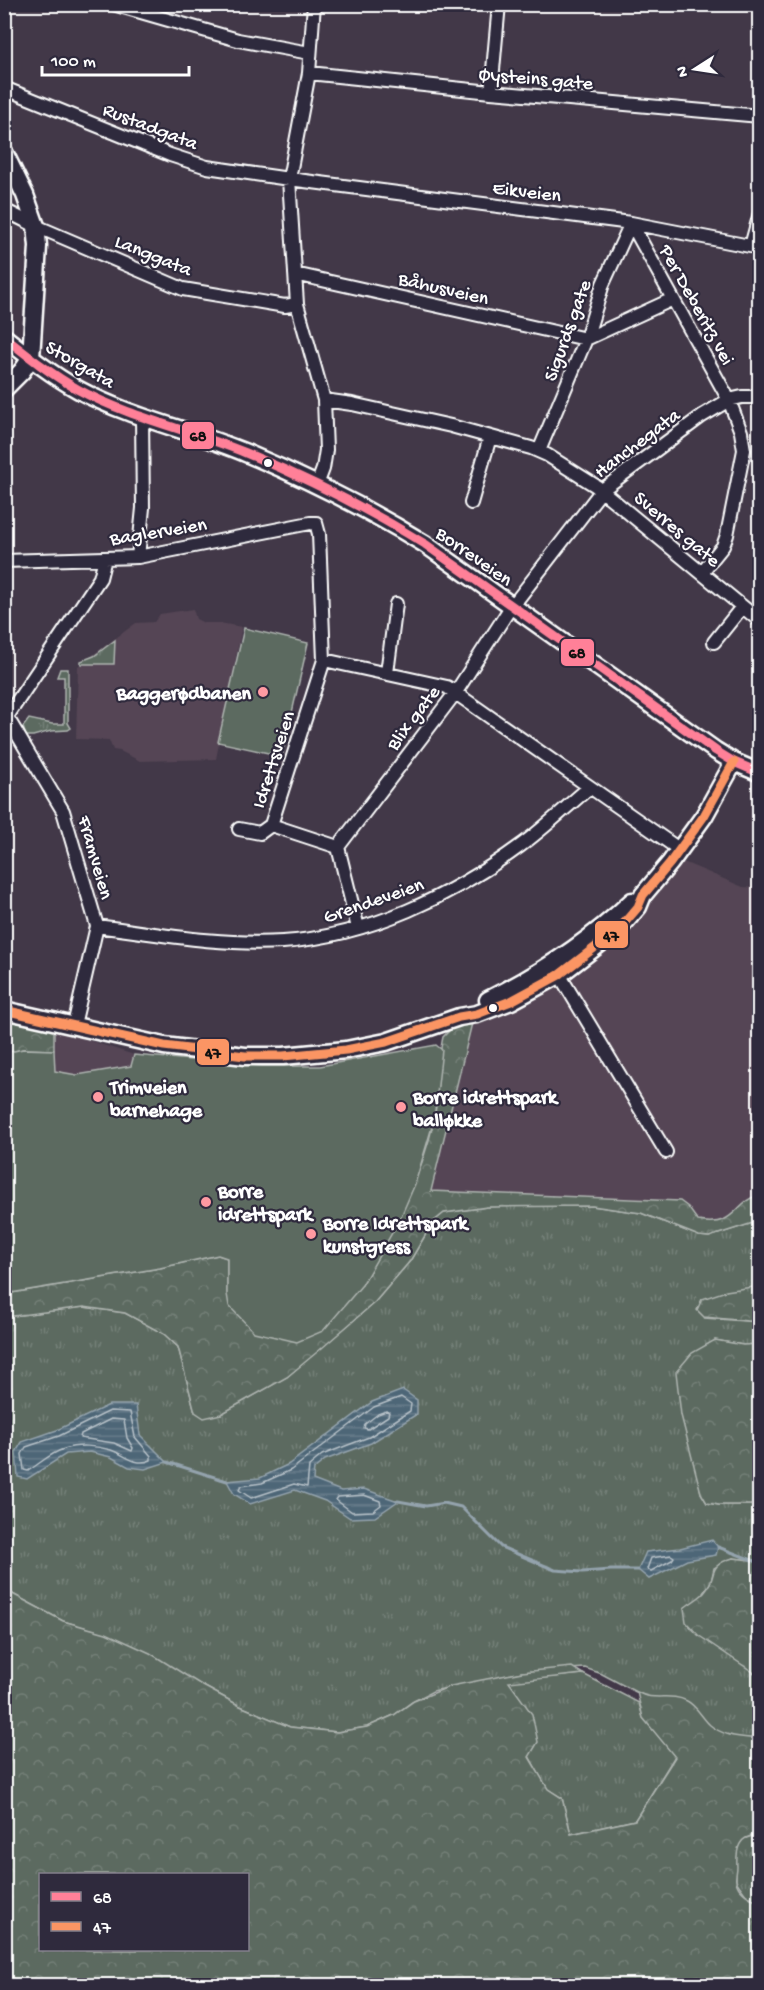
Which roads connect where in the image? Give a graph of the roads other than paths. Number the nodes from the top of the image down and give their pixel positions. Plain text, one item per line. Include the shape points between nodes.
1 (112, 4) edge
2 (314, 4) edge
3 (499, 4) edge
4 (310, 53) junction
5 (309, 73) junction
6 (4, 88) edge
7 (491, 92) junction
8 (759, 116) edge
9 (4, 152) edge
10 (289, 179) junction
11 (4, 210) edge
12 (759, 213) edge
13 (631, 223) junction
14 (36, 226) junction
15 (755, 247) edge
16 (295, 274) junction
17 (673, 299) junction
18 (297, 304) junction
19 (4, 337) edge
20 (586, 339) junction
21 (31, 358) junction
22 (4, 389) edge
23 (759, 397) edge
24 (324, 400) junction
25 (729, 400) junction
26 (142, 416) junction
27 (490, 436) junction
28 (539, 451) junction
29 (317, 485) junction
30 (602, 490) junction
31 (471, 503) dead end
32 (316, 523) joint
33 (138, 557) junction
34 (105, 558) junction
35 (4, 561) edge
36 (702, 572) junction
37 (396, 604) dead end
38 (513, 607) junction
39 (742, 607) junction
40 (759, 621) edge
41 (714, 642) dead end
42 (324, 660) junction
43 (387, 673) junction
44 (456, 692) junction
45 (5, 716) edge
46 (734, 762) junction
47 (759, 773) edge
48 (590, 787) junction
49 (271, 825) junction
50 (239, 829) dead end
51 (338, 848) junction
52 (680, 850) junction
53 (97, 926) junction
54 (358, 928) junction
55 (555, 969) junction
56 (4, 1010) edge
57 (74, 1025) junction
58 (666, 1152) dead end

1 - 4 street via 238,40
2 - 4 street
3 - 7 street
4 - 5 street
5 - 7 street, Øysteins gate
5 - 10 street
6 - 10 street, Rustadgata via 207,167
7 - 8 street, Øysteins gate
9 - 14 main road
10 - 13 street, Eikveien
10 - 16 street
11 - 14 street, Langgata
12 - 15 street
13 - 15 street, Eikveien
13 - 17 street, Per Deberitz vei
13 - 20 street, Sigurds gate via 603,284
14 - 18 street, Langgata via 183,289 285,306
14 - 21 main road
16 - 18 street
16 - 20 street, Båhusveien
17 - 20 street
17 - 25 street, Per Deberitz vei
18 - 24 street
19 - 21 main road, Storgata
20 - 28 street, Sigurds gate
21 - 22 main road
21 - 26 main road, Storgata via 79,390
23 - 25 street, Hanchegata
24 - 27 street, Sverres gate
24 - 29 street via 326,450
25 - 30 street, Hanchegata
25 - 36 street, Per Deberitz vei via 744,450 727,535
26 - 29 main road, Borreveien via 216,441
26 - 33 street via 143,508
27 - 28 street, Sverres gate
27 - 31 street
28 - 30 street, Sverres gate
29 - 38 main road, Borreveien via 425,544
30 - 36 street, Sverres gate
30 - 38 street, Hanchegata
32 - 33 street, Baglerveien
32 - 42 street, Idrettsveien
33 - 34 street, Baglerveien
34 - 35 street, Baglerveien
34 - 45 street via 100,578
36 - 39 street, Sverres gate
37 - 43 street
38 - 44 street, Blix gate
38 - 46 main road, Borreveien
39 - 40 street, Sverres gate
39 - 41 street
42 - 43 street
42 - 49 street, Idrettsveien
43 - 44 street
44 - 48 street
44 - 51 street, Blix gate
45 - 53 street, Framveien via 63,811
46 - 47 main road, Borreveien
46 - 52 main road via 705,816
48 - 52 street
48 - 54 street, Grendeveien via 482,873 436,898
49 - 50 street via 260,833
49 - 51 street, Idrettsveien
51 - 54 street
52 - 55 main road via 643,895
53 - 54 street, Grendeveien via 190,939 254,942 324,937
53 - 57 street, Framveien
55 - 57 main road via 459,1017 410,1035 336,1051 283,1056 205,1053
55 - 58 street
56 - 57 main road

